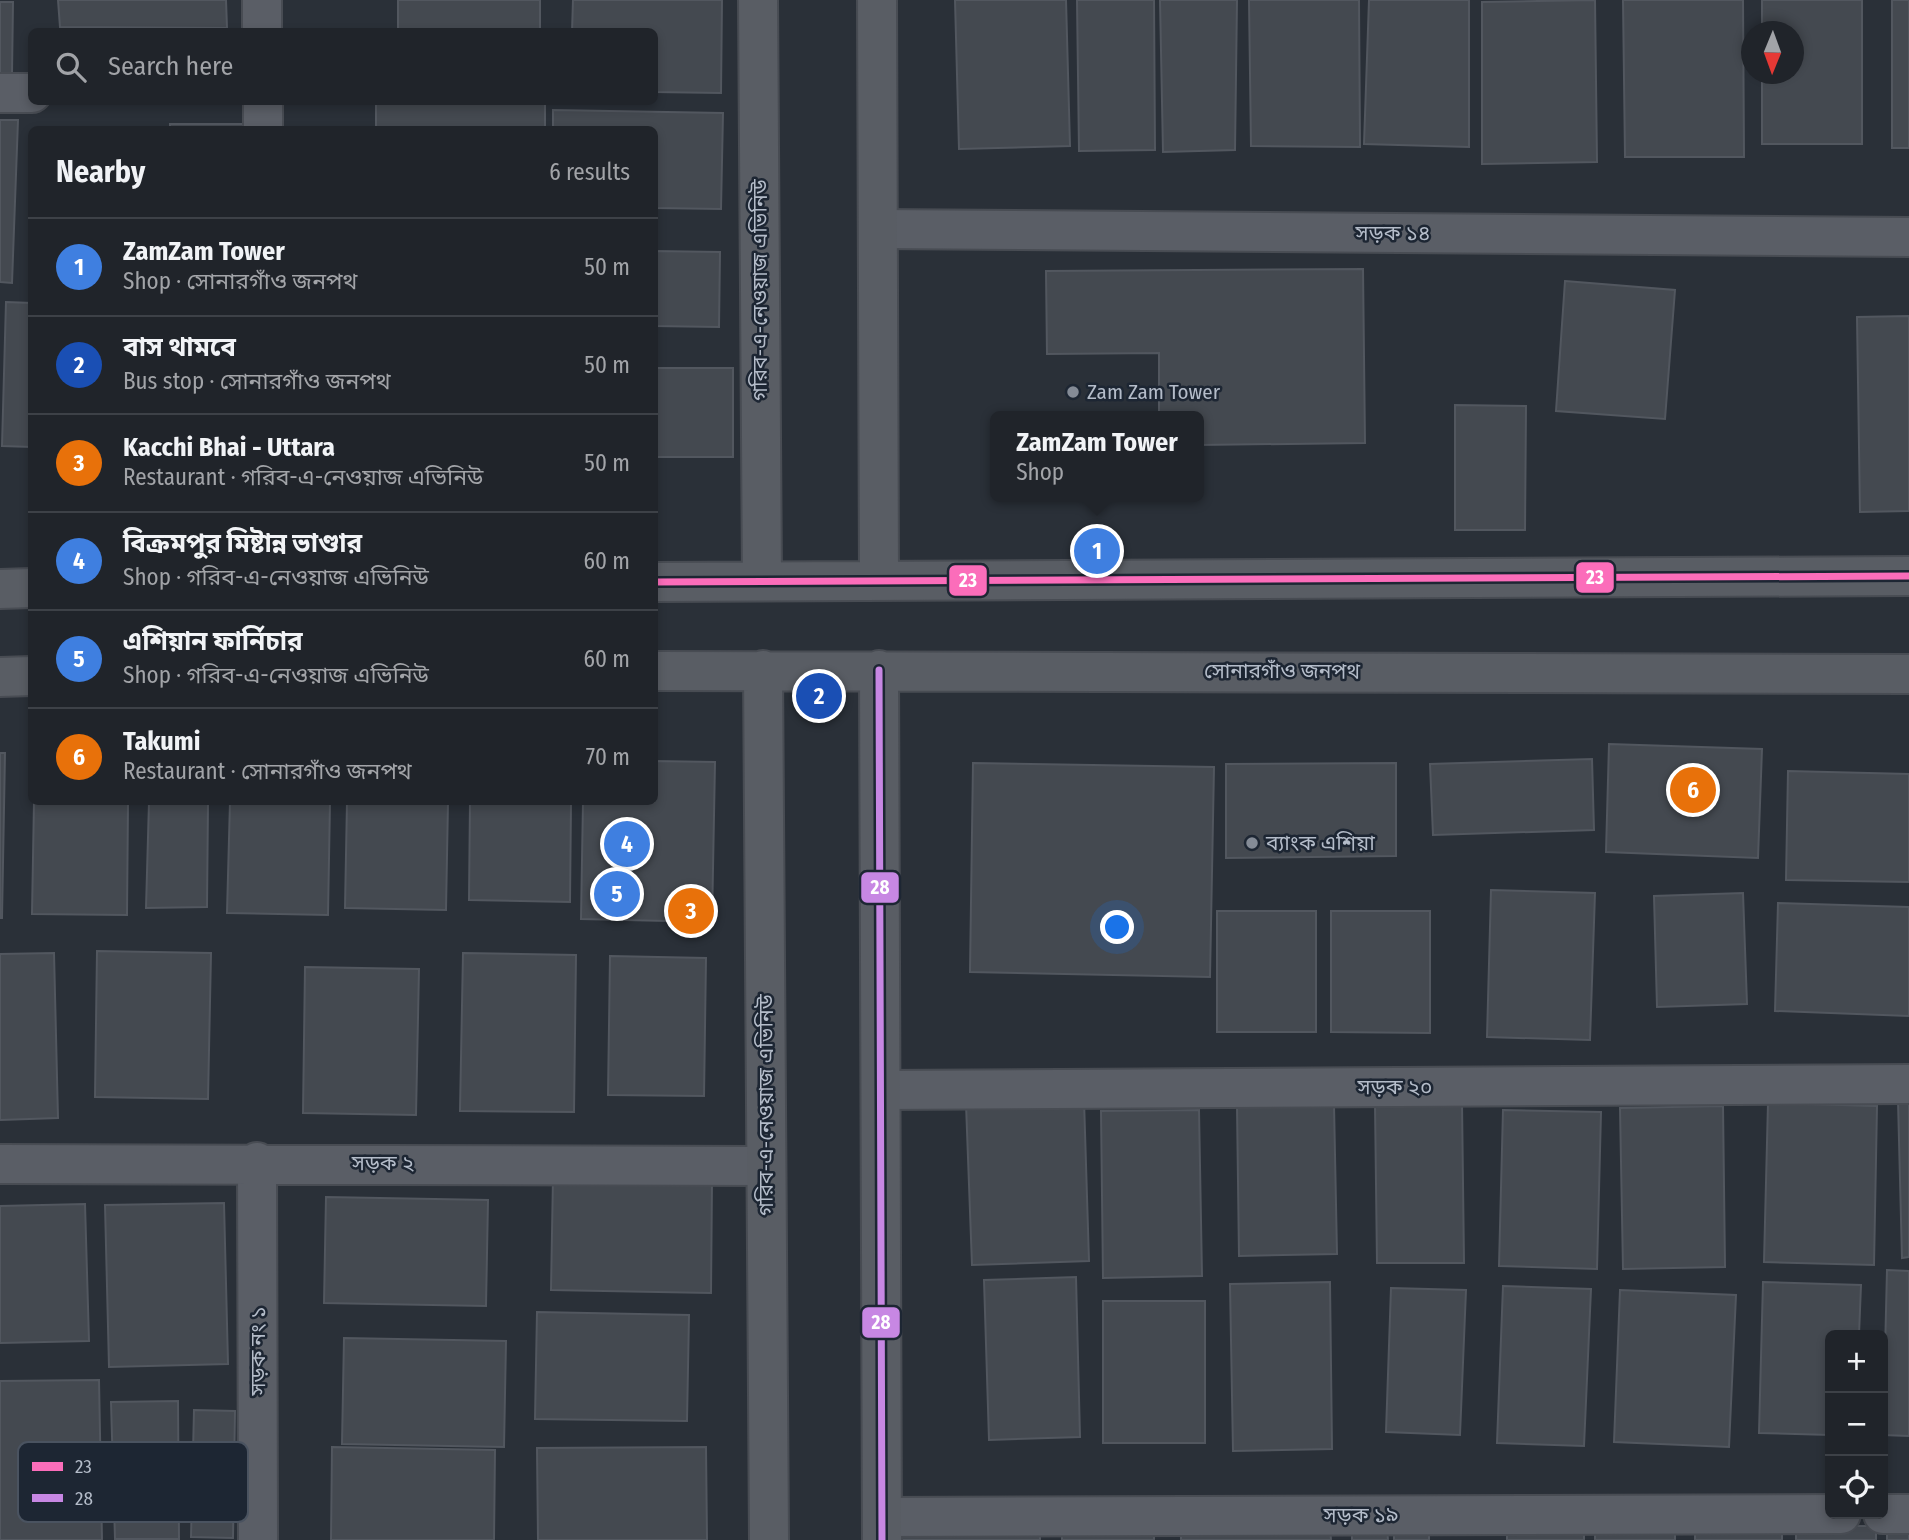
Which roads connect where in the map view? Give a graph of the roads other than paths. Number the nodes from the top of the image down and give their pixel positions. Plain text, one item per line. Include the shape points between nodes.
1 (262, 0) edge
2 (758, 0) edge
3 (877, 0) edge
4 (262, 28) edge
5 (0, 93) edge
6 (28, 93) edge
7 (262, 105) edge
8 (263, 126) edge
9 (878, 229) junction
10 (1909, 237) edge
11 (1909, 576) edge
12 (879, 580) junction
13 (762, 581) junction
14 (658, 582) edge
15 (0, 589) edge
16 (28, 589) edge
17 (763, 670) junction
18 (879, 670) junction
19 (658, 671) edge
20 (1909, 674) edge
21 (28, 676) edge
22 (0, 677) edge
23 (1909, 1084) edge
24 (881, 1090) junction
25 (257, 1162) junction
26 (0, 1164) edge
27 (766, 1166) junction
28 (1888, 1514) edge
29 (1909, 1514) edge
30 (1825, 1515) edge
31 (1444, 1527) edge
32 (882, 1529) edge
33 (258, 1540) edge
34 (769, 1540) edge

1 - 4 street
2 - 13 street, গরিব-এ-নেওয়াজ এভিনিউ
3 - 9 street
5 - 6 street
7 - 8 street
9 - 10 street, সড়ক ১৪
9 - 12 street
11 - 12 street
12 - 13 street
13 - 14 street
15 - 16 street
17 - 18 street, সোনারগাঁও জনপথ
17 - 19 street, সোনারগাঁও জনপথ
17 - 27 street, গরিব-এ-নেওয়াজ এভিনিউ
18 - 20 street, সোনারগাঁও জনপথ
18 - 24 street
21 - 22 street
23 - 24 street, সড়ক ২০
24 - 32 street
25 - 26 street, সড়ক ২
25 - 27 street, সড়ক ২
25 - 33 street, সড়ক নং ১
27 - 34 street, গরিব-এ-নেওয়াজ এভিনিউ
28 - 29 street
30 - 31 street, সড়ক ১৯
31 - 32 street, সড়ক ১৯

